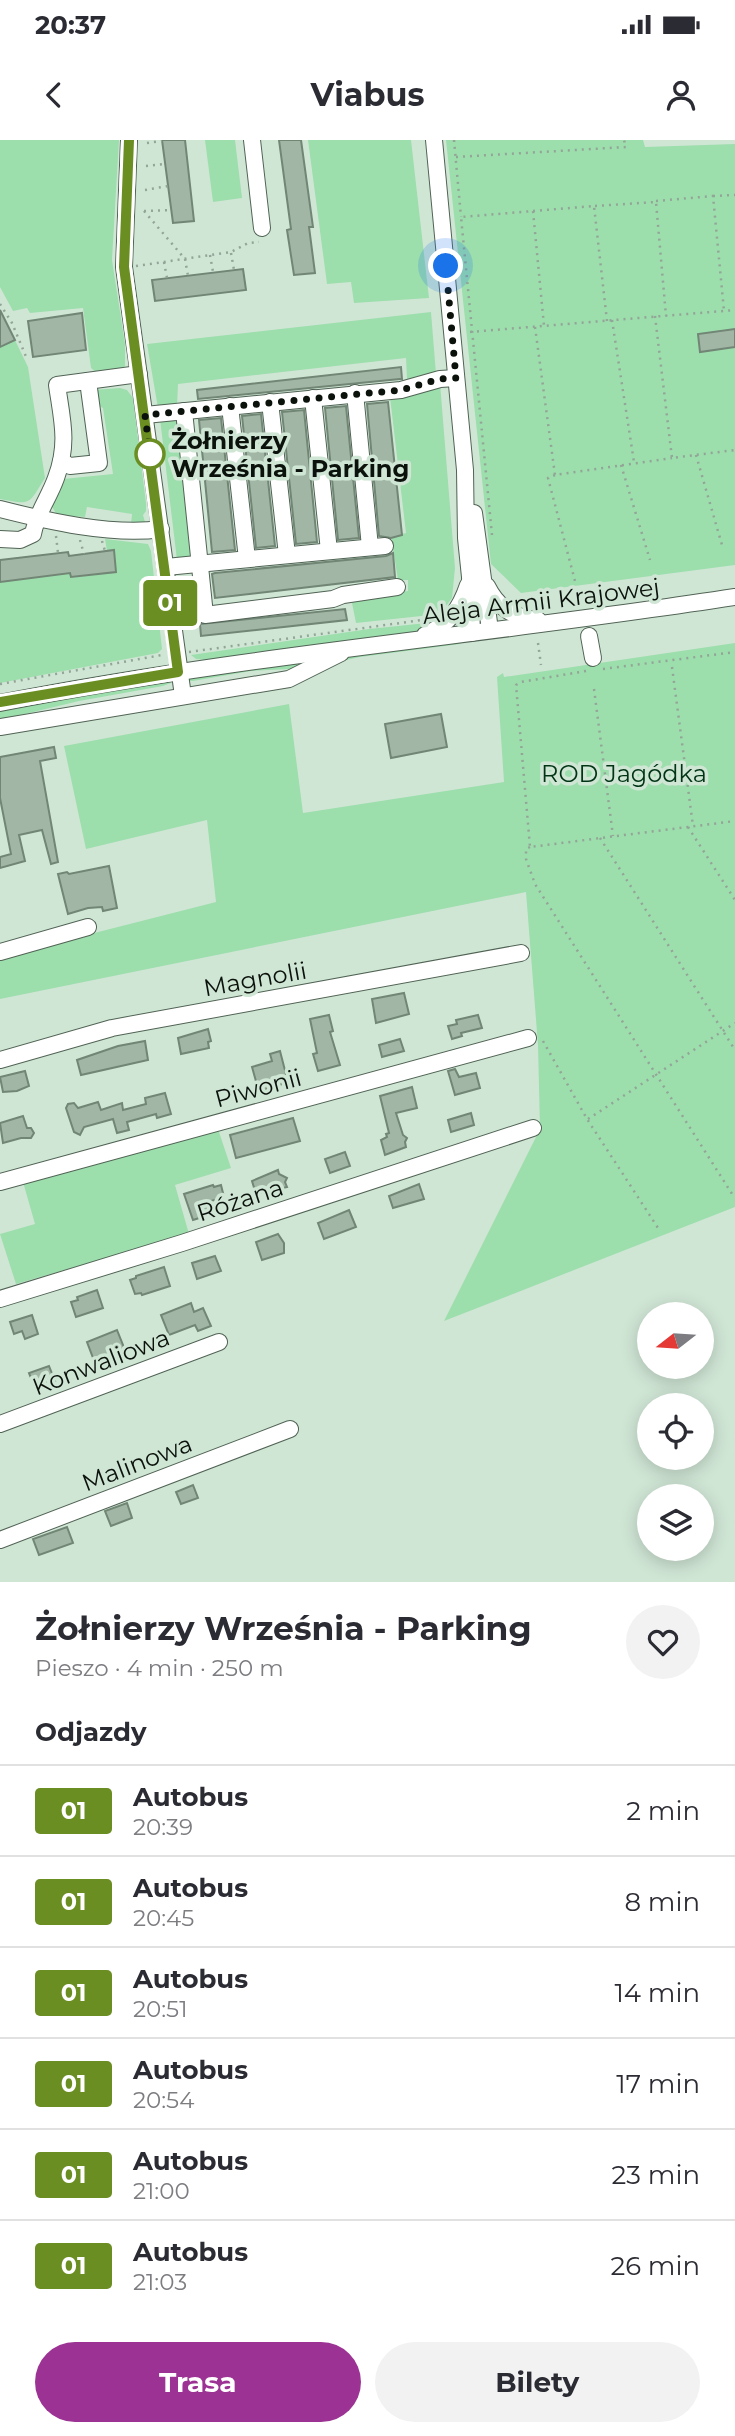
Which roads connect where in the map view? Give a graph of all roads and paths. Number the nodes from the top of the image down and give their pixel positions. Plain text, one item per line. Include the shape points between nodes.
1 (129, 140) edge
2 (252, 140) edge
3 (434, 140) edge
4 (454, 140) edge
5 (625, 140) edge
6 (162, 141) edge
7 (147, 143) dead end
8 (456, 157) junction
9 (165, 163) dead end
10 (146, 166) dead end
11 (168, 186) dead end
12 (145, 190) dead end
13 (735, 195) edge
14 (713, 196) junction
15 (656, 202) junction
16 (594, 206) junction
17 (171, 210) dead end
18 (533, 211) junction
19 (461, 217) junction
20 (261, 235) joint
21 (231, 252) junction
22 (210, 255) junction
23 (185, 259) junction
24 (164, 262) junction
25 (133, 266) dead end
26 (234, 270) dead end
27 (213, 272) dead end
28 (188, 276) dead end
29 (167, 278) dead end
30 (0, 304) edge
31 (724, 310) junction
32 (735, 310) edge
33 (655, 316) junction
34 (666, 316) junction
35 (612, 320) junction
36 (607, 321) junction
37 (544, 326) junction
38 (535, 327) junction
39 (471, 332) junction
40 (452, 334) junction
41 (27, 359) dead end
42 (139, 374) junction
43 (456, 378) junction
44 (88, 381) junction
45 (355, 393) junction
46 (313, 398) junction
47 (270, 402) junction
48 (230, 406) junction
49 (184, 411) junction
50 (145, 415) junction
51 (735, 450) edge
52 (696, 455) junction
53 (672, 458) junction
54 (61, 461) junction
55 (634, 463) junction
56 (621, 464) junction
57 (555, 475) junction
58 (0, 509) edge
59 (36, 517) junction
60 (161, 529) junction
61 (68, 538) dead end
62 (0, 539) edge
63 (88, 540) dead end
64 (493, 540) dead end
65 (722, 545) dead end
66 (329, 551) junction
67 (58, 553) dead end
68 (83, 554) dead end
69 (287, 555) junction
70 (247, 559) junction
71 (650, 560) dead end
72 (200, 564) junction
73 (166, 567) junction
74 (477, 579) junction
75 (575, 581) dead end
76 (397, 587) dead end
77 (735, 597) edge
78 (561, 622) junction
79 (481, 631) junction
80 (589, 636) dead end
81 (413, 640) junction
82 (538, 643) dead end
83 (352, 647) junction
84 (176, 652) junction
85 (735, 652) edge
86 (593, 658) dead end
87 (541, 665) dead end
88 (672, 667) dead end
89 (178, 672) junction
90 (0, 684) edge
91 (594, 689) dead end
92 (183, 696) junction
93 (0, 702) edge
94 (0, 727) edge
95 (735, 821) edge
96 (693, 826) junction
97 (688, 827) junction
98 (613, 836) junction
99 (600, 838) junction
100 (530, 847) junction
101 (735, 900) edge
102 (88, 927) dead end
103 (0, 953) edge
104 (522, 953) dead end
105 (735, 1023) edge
106 (723, 1031) junction
107 (535, 1039) joint
108 (735, 1050) edge
109 (0, 1060) edge
110 (656, 1074) junction
111 (587, 1119) junction
112 (533, 1128) dead end
113 (0, 1182) edge
114 (734, 1197) edge
115 (660, 1231) dead end
116 (0, 1299) edge
117 (219, 1342) dead end
118 (0, 1424) edge
119 (290, 1429) dead end
120 (0, 1540) edge

1 - 42 street via 124,267
2 - 20 street
3 - 40 street
4 - 8 path
5 - 8 path via 626,147
6 - 7 path
8 - 19 path
9 - 10 path
11 - 12 path
13 - 14 path
14 - 15 path
14 - 31 path
15 - 16 path
15 - 34 path
16 - 18 path
16 - 36 path
17 - 23 path via 144,211
18 - 19 path
18 - 37 path
19 - 39 path
20 - 21 path
21 - 22 path
21 - 26 path
22 - 23 path
22 - 27 path
23 - 24 path
23 - 28 path
24 - 25 path
24 - 29 path
30 - 41 path
31 - 32 path
31 - 34 path
33 - 34 path
33 - 35 path
33 - 53 path
35 - 36 path
35 - 55 path
36 - 37 path
37 - 38 path
38 - 39 path
38 - 57 path
39 - 40 path
39 - 64 path
40 - 43 street
42 - 44 street
42 - 50 street
43 - 45 street via 401,390
43 - 74 street via 466,538
44 - 54 street via 57,385 65,446
44 - 54 street via 99,463 70,466
45 - 46 street
45 - 66 street via 378,547
46 - 47 street
46 - 66 street
47 - 48 street
47 - 69 street
48 - 49 street
48 - 70 street
49 - 50 street
49 - 72 street
50 - 60 street
51 - 52 path
52 - 53 path
52 - 65 path
53 - 55 path
54 - 59 street
55 - 56 path
56 - 57 path
56 - 71 path
57 - 75 path via 548,478
58 - 59 street
59 - 60 street via 129,532
59 - 62 street via 33,534 20,540
60 - 73 street
61 - 67 path via 56,536
63 - 68 path via 80,539
66 - 69 street
69 - 70 street
70 - 72 street
72 - 73 street
72 - 76 street via 205,615 333,600
73 - 84 street
74 - 78 street via 506,610 530,619
74 - 79 street
74 - 81 street via 450,619
77 - 78 street, Aleja Armii Krajowej
78 - 79 street, Aleja Armii Krajowej
79 - 81 street, Aleja Armii Krajowej
80 - 86 street
81 - 83 street, Aleja Armii Krajowej
82 - 87 path
83 - 89 street, Aleja Armii Krajowej
83 - 92 street, Aleja Armii Krajowej via 289,679
84 - 89 street
84 - 90 path
85 - 100 path via 516,685
88 - 96 path
89 - 92 street
89 - 93 street, Aleja Armii Krajowej
91 - 98 path
92 - 94 street, Aleja Armii Krajowej
95 - 96 path
96 - 97 path
97 - 98 path
97 - 101 path
98 - 99 path
99 - 100 path
99 - 106 path
100 - 110 path via 526,859 535,884
102 - 103 street
104 - 109 street, Magnolii via 112,1028
105 - 106 path
106 - 108 path
106 - 110 path
107 - 111 path
107 - 113 street, Piwonii
110 - 111 path
110 - 114 path
111 - 115 path
112 - 116 street, Różana
117 - 118 street, Konwaliowa
119 - 120 street, Malinowa

